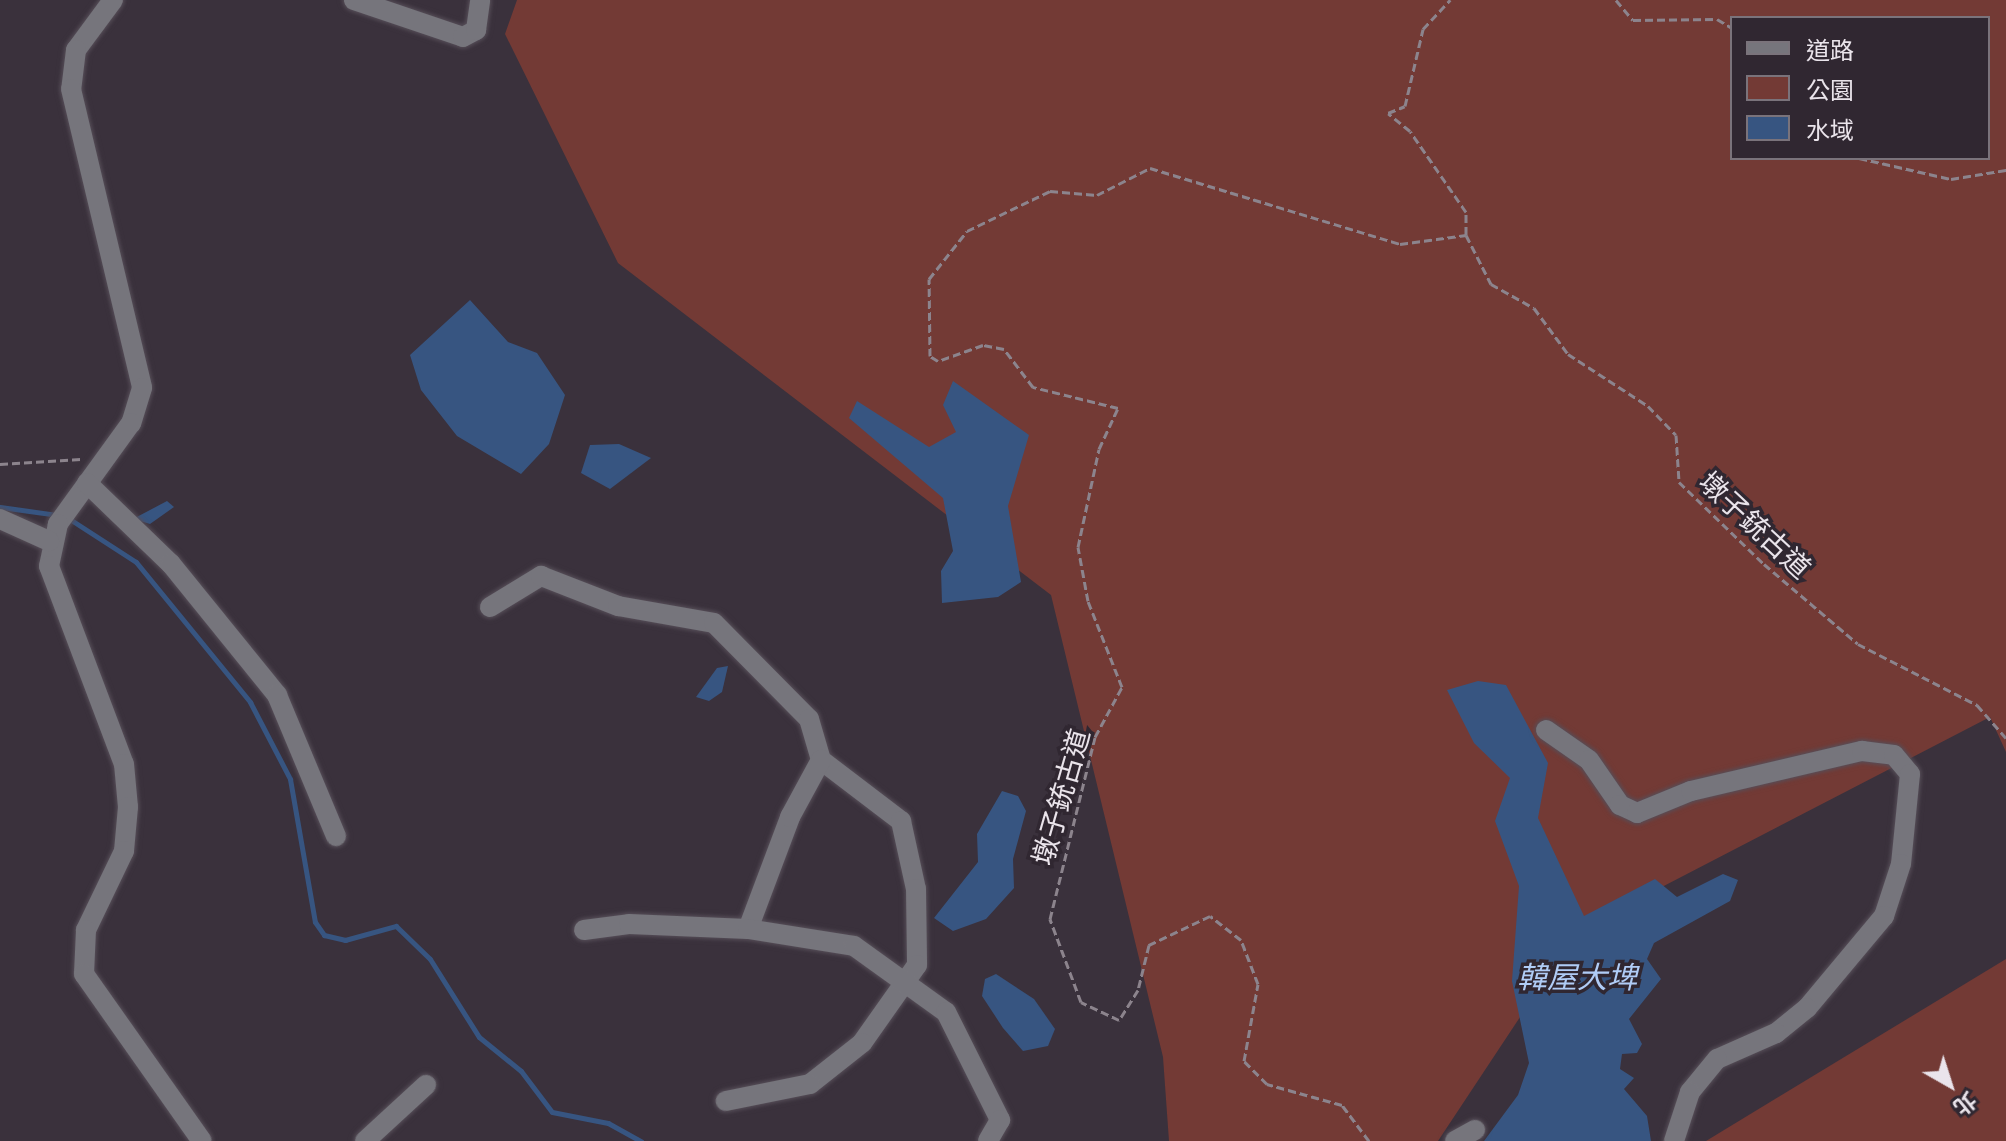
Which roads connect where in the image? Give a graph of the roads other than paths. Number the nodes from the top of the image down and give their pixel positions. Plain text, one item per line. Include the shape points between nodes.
1 (113, 0) edge
2 (354, 0) edge
3 (480, 0) edge
4 (93, 476) junction
5 (0, 519) edge
6 (58, 525) junction
7 (490, 607) dead end
8 (1546, 730) dead end
9 (821, 760) junction
10 (336, 836) dead end
11 (748, 929) junction
12 (584, 930) dead end
13 (908, 979) junction
14 (426, 1085) dead end
15 (726, 1101) dead end
16 (1475, 1130) dead end
17 (202, 1141) edge
18 (365, 1141) edge
19 (988, 1141) edge
20 (1455, 1141) edge
21 (1674, 1141) edge

1 - 4 lane via 76,50 71,89 142,388 131,423
2 - 3 lane via 463,37 476,30
4 - 6 lane
4 - 10 lane via 277,695
5 - 6 lane
6 - 17 lane via 58,602 124,764 128,807 124,851 86,930 84,974
7 - 9 lane via 541,576 618,606 714,623 809,719
8 - 21 lane via 1589,760 1620,805 1637,813 1691,791 1862,751 1894,755 1910,774 1901,864 1884,916 1807,1008 1776,1033 1717,1059 1690,1092
9 - 11 lane via 790,817
9 - 13 lane via 901,821 916,889 917,965
11 - 12 lane via 629,924
11 - 13 lane via 833,939
13 - 15 lane via 862,1043 810,1084
13 - 19 lane via 946,1012 993,1099 1000,1120
14 - 18 lane
16 - 20 lane

